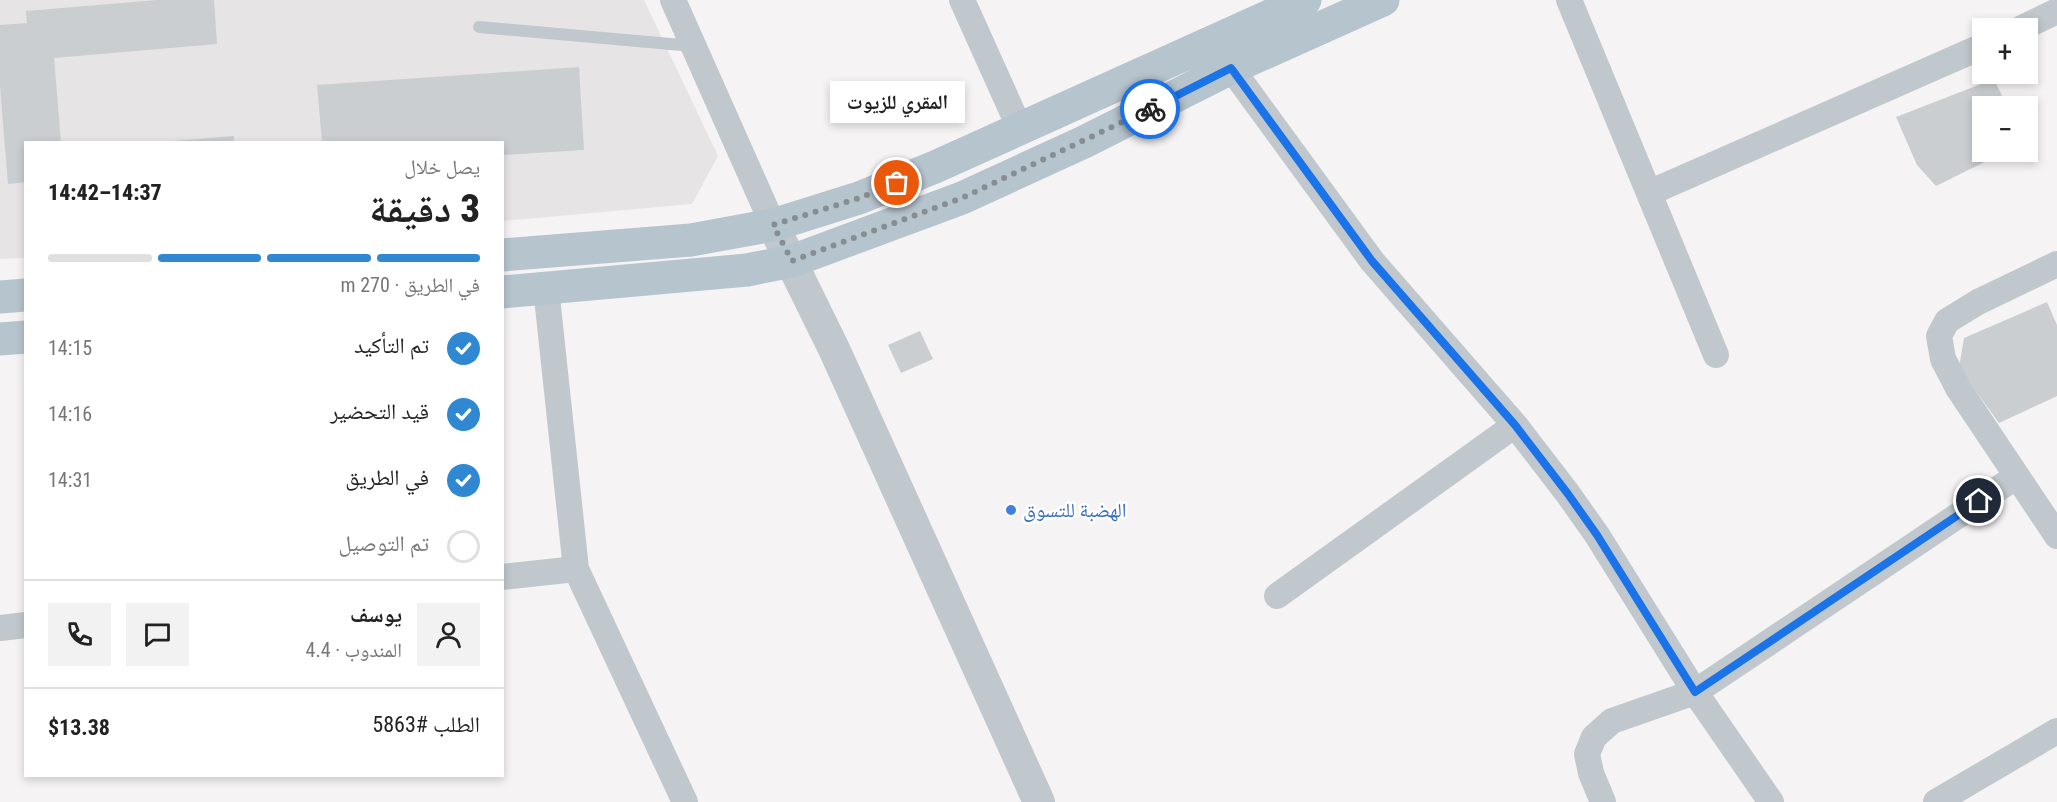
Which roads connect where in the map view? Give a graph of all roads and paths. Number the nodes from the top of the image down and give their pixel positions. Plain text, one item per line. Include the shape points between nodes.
1 (673, 0) edge
2 (962, 0) edge
3 (1305, 0) edge
4 (1383, 0) edge
5 (1569, 0) edge
6 (2057, 11) edge
7 (2038, 20) edge
8 (479, 27) dead end
9 (694, 46) junction
10 (1972, 51) edge
11 (1231, 68) junction
12 (1020, 129) junction
13 (1649, 193) junction
14 (773, 225) junction
15 (504, 255) edge
16 (792, 261) junction
17 (2057, 264) edge
18 (546, 288) junction
19 (504, 292) edge
20 (24, 295) edge
21 (0, 297) edge
22 (1716, 355) dead end
23 (1515, 425) junction
24 (2017, 476) junction
25 (2053, 521) edge
26 (576, 569) junction
27 (504, 577) edge
28 (1277, 596) dead end
29 (24, 626) edge
30 (0, 628) edge
31 (1695, 692) junction
32 (2057, 730) edge
33 (685, 802) edge
34 (1039, 802) edge
35 (1603, 802) edge
36 (1771, 802) edge
37 (1936, 802) edge

1 - 9 street
2 - 12 street
3 - 12 main road
4 - 11 main road
5 - 13 street
6 - 7 street
8 - 9 lane
9 - 14 street
10 - 13 street
11 - 16 main road via 962,198
11 - 23 street via 1372,261
12 - 14 main road via 859,198
13 - 22 street
14 - 15 main road via 691,240
14 - 16 street
16 - 18 main road via 747,270
16 - 34 street
17 - 24 street via 1978,302 1947,321 1939,336 1943,359 1958,388
18 - 19 main road
18 - 26 street
20 - 21 main road
23 - 28 street
23 - 31 street via 1597,535
24 - 25 street
24 - 31 street
26 - 27 street
26 - 33 street
29 - 30 street
31 - 35 street via 1612,721 1594,737 1587,754
31 - 36 street
32 - 37 street

